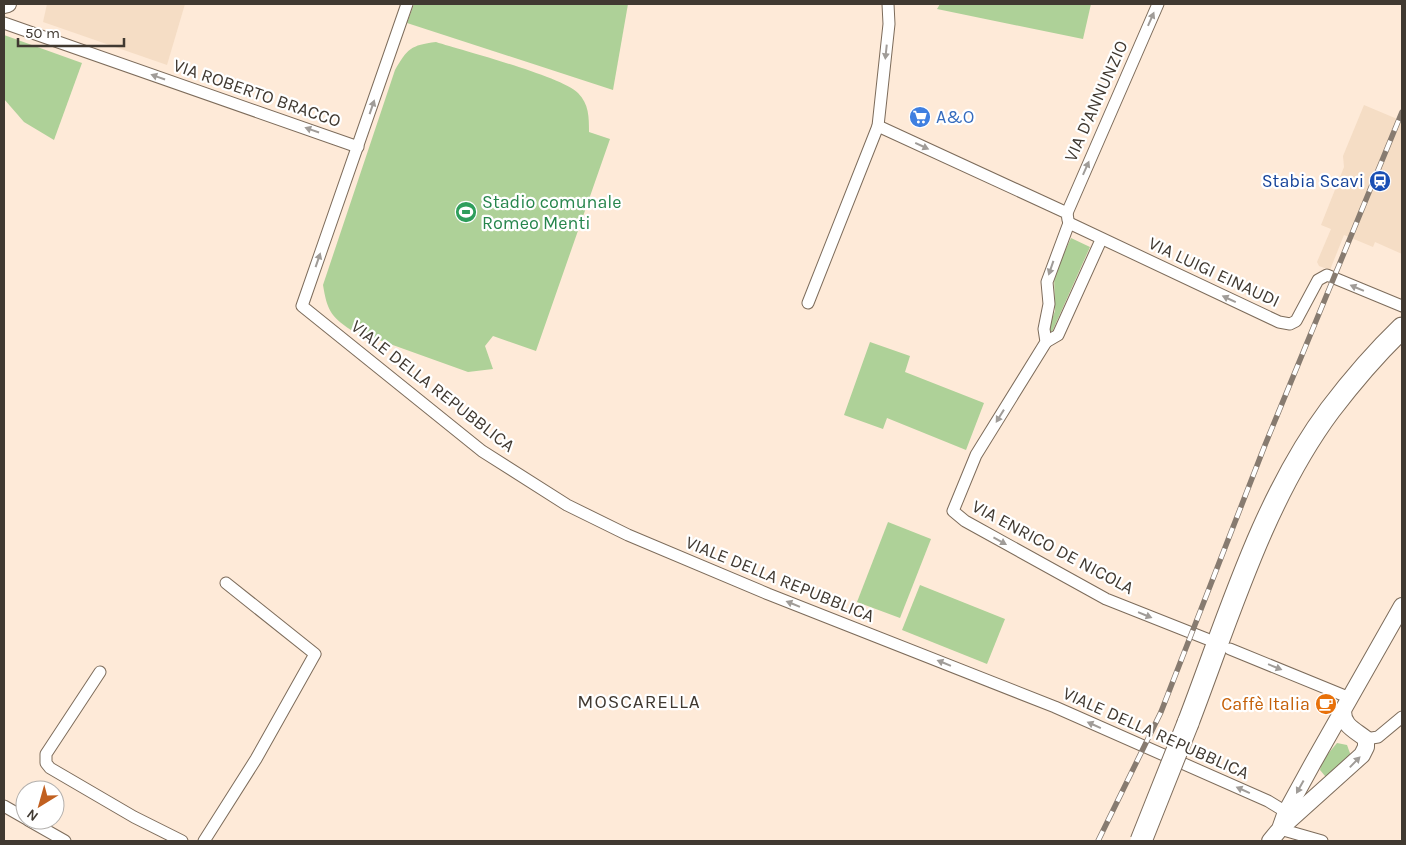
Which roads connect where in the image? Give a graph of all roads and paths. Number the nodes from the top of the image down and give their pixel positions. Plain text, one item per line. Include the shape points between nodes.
1 (8, 4) edge
2 (408, 4) edge
3 (888, 4) edge
4 (1158, 4) edge
5 (4, 5) edge
6 (4, 24) edge
7 (878, 126) junction
8 (358, 147) junction
9 (1068, 218) junction
10 (1101, 240) junction
11 (808, 303) dead end
12 (1402, 306) edge
13 (1402, 328) edge
14 (1046, 342) junction
15 (226, 582) dead end
16 (1401, 611) edge
17 (1207, 640) dead end
18 (1230, 649) dead end
19 (100, 672) dead end
20 (1343, 716) junction
21 (1402, 717) edge
22 (1366, 739) junction
23 (1314, 762) junction
24 (1336, 781) junction
25 (4, 806) edge
26 (15, 812) edge
27 (1286, 812) junction
28 (45, 830) edge
29 (1275, 835) edge
30 (64, 841) edge
31 (182, 841) edge
32 (204, 841) edge
33 (1141, 841) edge
34 (1322, 841) edge

1 - 5 main road
8 -> 2 street
3 -> 7 street via 889,24
9 -> 4 street, VIA D'ANNUNZIO
8 -> 6 street, VIA ROBERTO BRACCO
7 -> 9 street
7 - 11 street
27 -> 8 street, VIALE DELLA REPUBBLICA via 1268,801 1055,707 628,535 567,505 482,451 302,306
9 - 10 street
9 -> 14 street via 1047,282
12 -> 10 street, VIA LUIGI EINAUDI via 1327,275 1318,280 1296,321 1290,324 1279,322
10 - 14 street, VIA ENRICO DE NICOLA via 1058,336
13 - 33 highway, bridge via 1381,348 1329,411 1264,526
14 -> 17 street, VIA ENRICO DE NICOLA via 976,455 953,511 965,521 1106,599
15 - 32 street via 315,654 256,759
16 - 20 main road
18 -> 20 street
19 - 31 street via 46,754 46,763 134,817
20 - 22 main road
20 - 23 main road
21 - 22 street via 1378,738
24 -> 22 main road via 1362,755
23 - 24 main road via 1318,776
23 -> 27 main road
24 - 29 main road
25 - 26 street
27 - 29 main road
28 - 30 street
29 - 34 street

